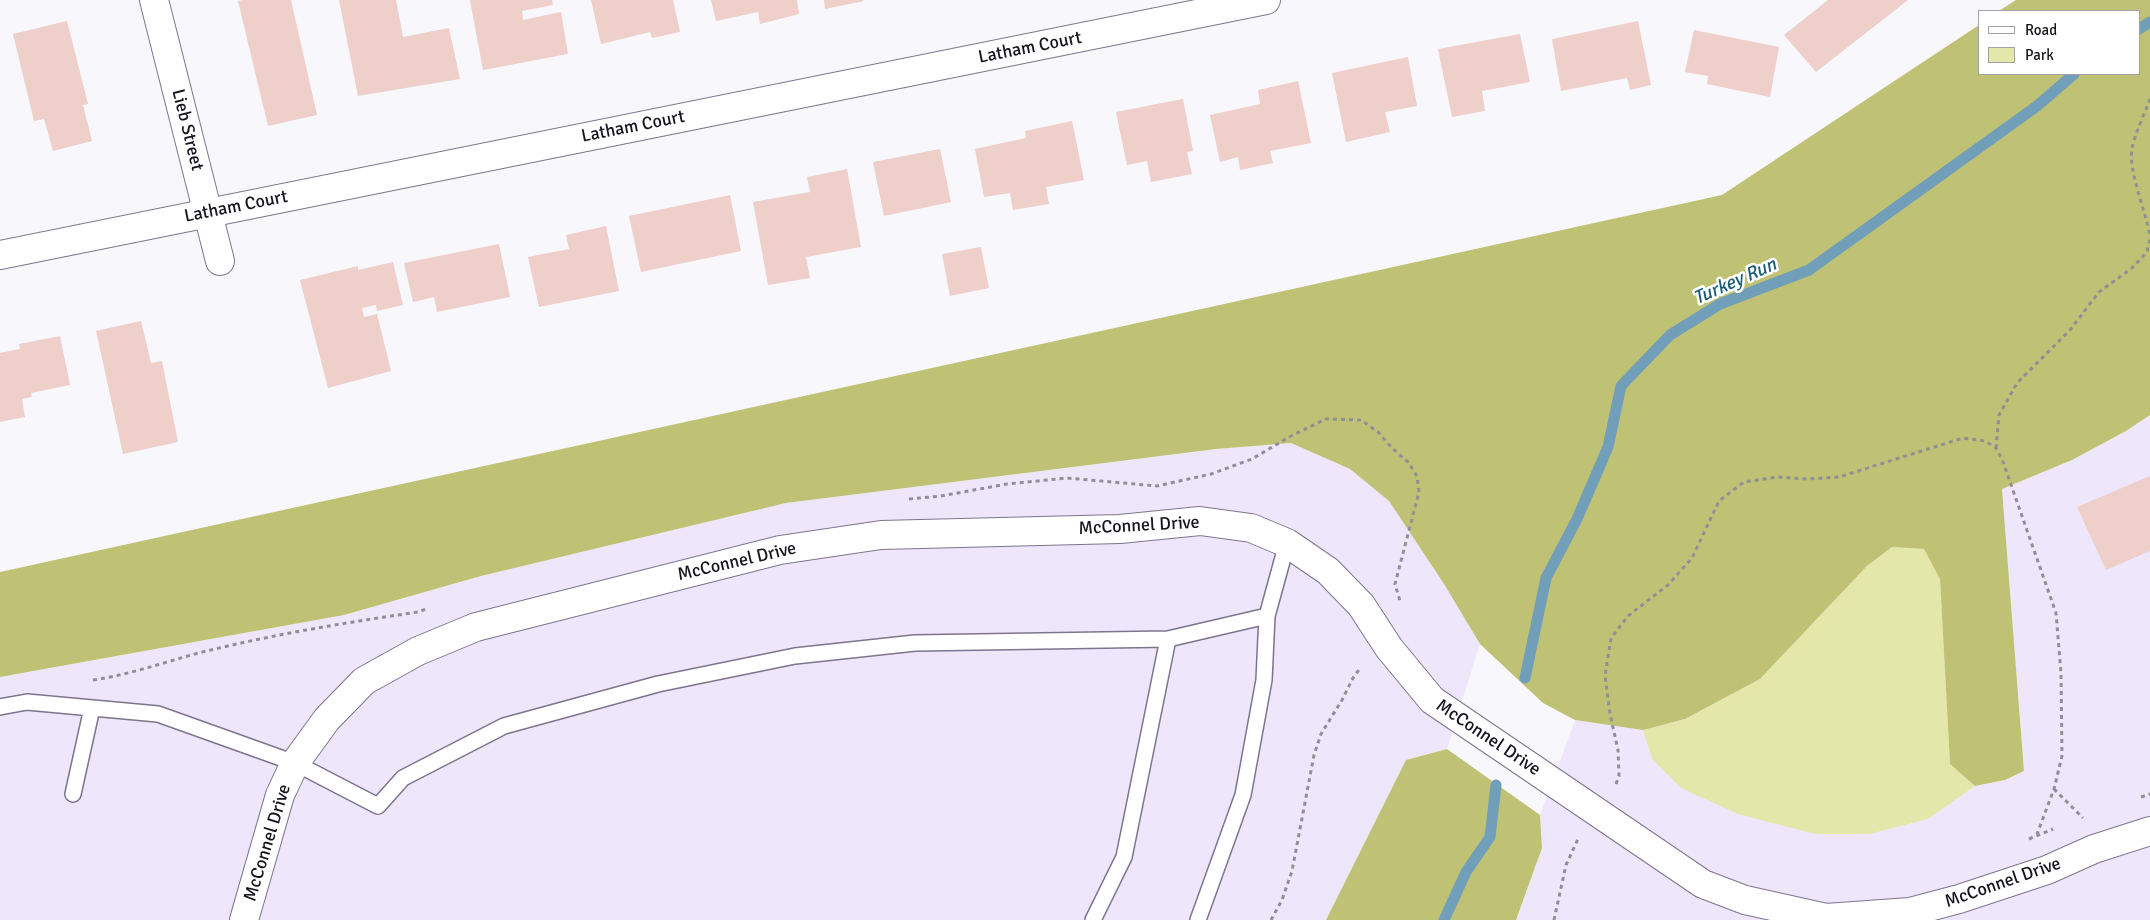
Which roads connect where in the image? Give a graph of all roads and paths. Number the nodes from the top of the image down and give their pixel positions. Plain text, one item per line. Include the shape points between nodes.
1 (154, 0) edge
2 (1266, 0) edge
3 (2150, 99) edge
4 (208, 213) junction
5 (2150, 237) edge
6 (0, 255) edge
7 (220, 261) dead end
8 (1996, 448) junction
9 (1286, 543) junction
10 (1267, 616) junction
11 (1168, 638) junction
12 (1389, 648) junction
13 (0, 707) edge
14 (92, 708) junction
15 (295, 763) junction
16 (2054, 789) junction
17 (73, 794) dead end
18 (1596, 812) junction
19 (2083, 819) dead end
20 (2150, 831) edge
21 (2037, 834) dead end
22 (244, 920) edge
23 (1093, 920) edge
24 (1198, 920) edge
25 (1271, 920) edge
26 (1554, 920) edge

1 - 4 street, Lieb Street
2 - 4 street, Latham Court
3 - 5 path via 2131,150
4 - 6 street, Latham Court
4 - 7 street, Lieb Street
5 - 8 path via 2147,252 2099,292 2070,330 2017,383 2000,415
8 - 16 path via 2056,613 2062,756
8 - 18 path via 1985,441 1963,438 1840,477 1778,477 1744,482 1719,501 1692,558 1668,585 1628,616 1611,638 1605,676 1618,750 1619,776 1613,791
9 - 10 lane
9 - 12 street, McConnel Drive via 1328,570 1361,605
9 - 15 street, McConnel Drive via 1251,528 1200,521 1120,529 881,535 780,550 476,627 418,651 364,681 327,720
10 - 11 lane
10 - 24 lane via 1264,680 1243,795
11 - 15 lane via 915,643 795,656 658,684 504,726 403,778 378,806
11 - 23 lane via 1124,858
12 - 18 street, McConnel Drive via 1432,700
12 - 25 path via 1366,662 1353,678 1321,734 1292,871
13 - 14 lane via 27,702
14 - 15 lane via 158,714
14 - 17 lane
15 - 22 street, McConnel Drive via 280,795
16 - 19 path
16 - 21 path
18 - 20 street, McConnel Drive via 1703,884 1745,900 1826,918 1910,912 1959,899
18 - 26 path via 1566,865

